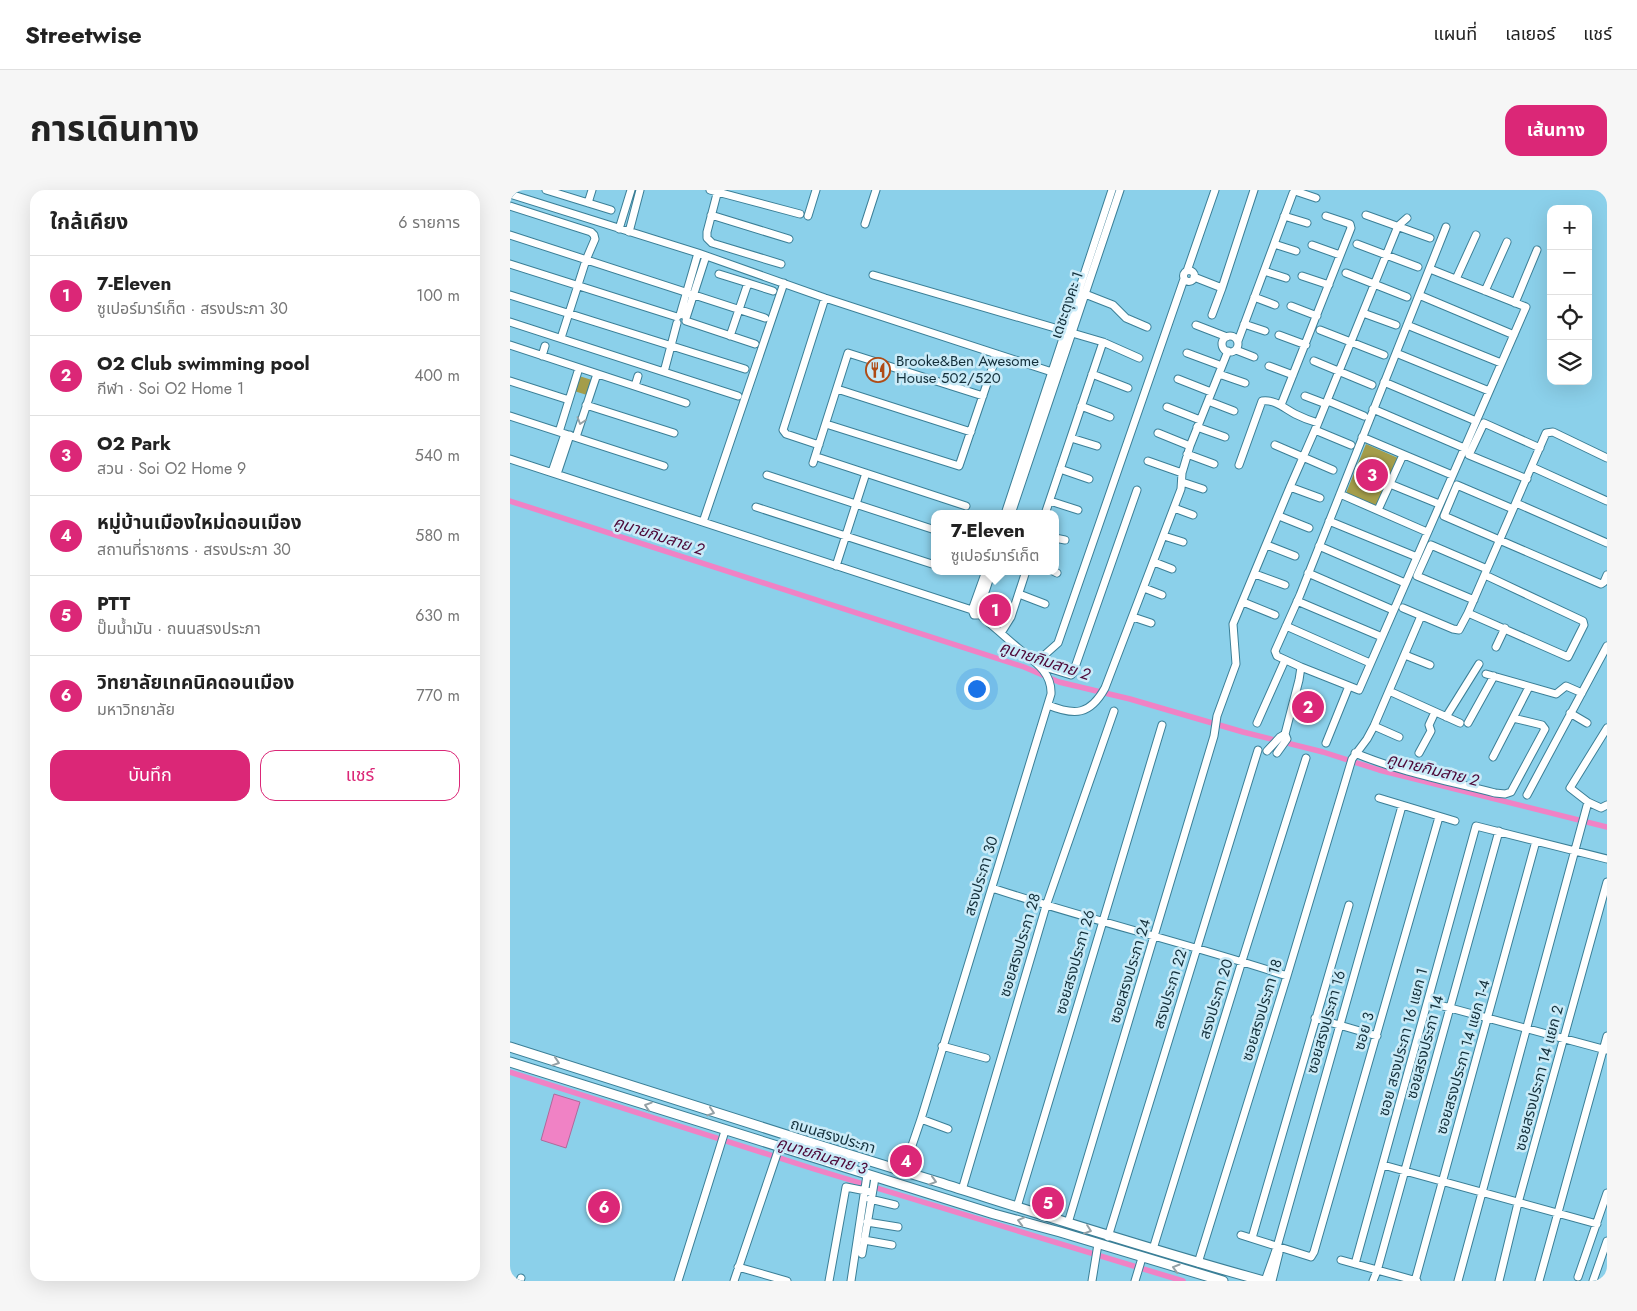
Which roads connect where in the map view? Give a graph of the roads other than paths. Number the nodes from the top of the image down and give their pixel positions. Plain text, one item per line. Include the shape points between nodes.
1 (546, 190) edge
2 (592, 190) edge
3 (631, 190) edge
4 (640, 190) edge
5 (816, 190) edge
6 (876, 190) edge
7 (1112, 190) edge
8 (1120, 190) edge
9 (1215, 190) edge
10 (1254, 190) edge
11 (715, 191) edge
12 (510, 194) edge
13 (1316, 198) dead end
14 (588, 203) junction
15 (510, 206) edge
16 (611, 210) dead end
17 (711, 215) junction
18 (1366, 215) dead end
19 (1284, 216) junction
20 (1326, 216) dead end
21 (1407, 218) dead end
22 (1307, 223) dead end
23 (865, 224) dead end
24 (1398, 226) junction
25 (1446, 227) dead end
26 (619, 229) junction
27 (629, 232) junction
28 (510, 235) edge
29 (1476, 235) dead end
30 (1430, 238) dead end
31 (789, 239) dead end
32 (1507, 242) dead end
33 (1274, 244) junction
34 (1357, 244) dead end
35 (1312, 245) dead end
36 (1537, 250) dead end
37 (1296, 251) dead end
38 (702, 254) junction
39 (1340, 256) junction
40 (1386, 256) junction
41 (586, 260) junction
42 (510, 264) edge
43 (782, 264) dead end
44 (1418, 268) dead end
45 (1430, 269) junction
46 (1187, 271) junction
47 (1264, 271) junction
48 (1346, 273) dead end
49 (719, 274) dead end
50 (873, 275) dead end
51 (1302, 276) dead end
52 (1194, 278) junction
53 (1286, 278) dead end
54 (1184, 279) junction
55 (1456, 279) junction
56 (748, 283) junction
57 (784, 283) junction
58 (1328, 285) junction
59 (1374, 285) junction
60 (577, 286) junction
61 (1222, 288) junction
62 (773, 291) dead end
63 (1485, 291) junction
64 (691, 294) junction
65 (1085, 294) junction
66 (510, 295) edge
67 (1419, 295) junction
68 (1254, 297) junction
69 (1407, 297) dead end
70 (825, 298) junction
71 (1515, 302) junction
72 (1275, 305) dead end
73 (1291, 306) dead end
74 (738, 309) junction
75 (1363, 313) junction
76 (569, 314) junction
77 (1212, 315) dead end
78 (1317, 316) junction
79 (765, 318) dead end
80 (681, 319) junction
81 (510, 322) edge
82 (1244, 324) junction
83 (1396, 325) dead end
84 (1407, 325) junction
85 (1196, 326) dead end
86 (1147, 327) dead end
87 (1320, 330) dead end
88 (1265, 331) dead end
89 (1068, 333) junction
90 (1279, 335) dead end
91 (1514, 335) junction
92 (730, 336) junction
93 (1226, 337) junction
94 (561, 338) junction
95 (1238, 341) junction
96 (1103, 342) junction
97 (1351, 342) junction
98 (755, 344) dead end
99 (510, 345) edge
100 (1306, 345) junction
101 (545, 346) dead end
102 (671, 346) junction
103 (1232, 351) junction
104 (1187, 353) dead end
105 (1396, 353) junction
106 (997, 354) junction
107 (1384, 355) dead end
108 (542, 356) junction
109 (1254, 356) dead end
110 (1139, 358) dead end
111 (1314, 361) dead end
112 (1501, 363) junction
113 (1222, 366) junction
114 (1269, 366) dead end
115 (579, 368) junction
116 (745, 369) dead end
117 (664, 372) junction
118 (1055, 373) junction
119 (1339, 373) junction
120 (597, 374) junction
121 (1092, 374) junction
122 (1219, 374) junction
123 (1293, 375) junction
124 (638, 376) dead end
125 (1178, 379) dead end
126 (510, 381) edge
127 (1384, 382) junction
128 (1245, 383) dead end
129 (1372, 385) dead end
130 (635, 386) junction
131 (1128, 388) dead end
132 (837, 389) junction
133 (1489, 391) junction
134 (1211, 392) junction
135 (738, 396) dead end
136 (983, 396) junction
137 (1305, 396) dead end
138 (569, 400) junction
139 (1208, 401) junction
140 (1327, 402) junction
141 (686, 403) dead end
142 (586, 405) junction
143 (1281, 405) junction
144 (1081, 406) junction
145 (1167, 407) dead end
146 (1373, 409) junction
147 (1234, 411) dead end
148 (510, 416) edge
149 (1364, 416) dead end
150 (1110, 417) dead end
151 (1200, 420) junction
152 (1476, 421) junction
153 (826, 424) junction
154 (1197, 427) junction
155 (1317, 427) junction
156 (971, 432) junction
157 (1158, 433) dead end
158 (674, 434) dead end
159 (567, 435) junction
160 (1225, 437) dead end
161 (1362, 437) junction
162 (1071, 438) junction
163 (819, 445) junction
164 (1351, 445) dead end
165 (1098, 446) dead end
166 (1190, 446) junction
167 (1275, 446) dead end
168 (1464, 448) junction
169 (1540, 448) junction
170 (1187, 454) junction
171 (1402, 455) junction
172 (1303, 457) junction
173 (820, 458) dead end
174 (1607, 458) edge
175 (510, 459) edge
176 (1148, 461) dead end
177 (813, 463) dead end
178 (1214, 464) dead end
179 (1239, 465) dead end
180 (664, 466) dead end
181 (1532, 467) junction
182 (1060, 469) junction
183 (1333, 470) dead end
184 (555, 473) junction
185 (866, 473) junction
186 (1182, 473) junction
187 (767, 475) dead end
188 (1452, 476) junction
189 (1089, 479) dead end
190 (1527, 479) junction
191 (1182, 482) junction
192 (1390, 484) junction
193 (1290, 486) junction
194 (1203, 489) dead end
195 (1137, 490) dead end
196 (1340, 494) junction
197 (1320, 498) dead end
198 (1050, 500) junction
199 (1607, 501) edge
200 (856, 504) junction
201 (1439, 504) junction
202 (966, 506) dead end
203 (1515, 506) junction
204 (756, 507) dead end
205 (1174, 508) junction
206 (1006, 510) edge
207 (1012, 510) edge
208 (1047, 510) edge
209 (1078, 510) dead end
210 (1378, 510) junction
211 (1193, 515) dead end
212 (1279, 516) junction
213 (1329, 520) junction
214 (703, 522) junction
215 (1309, 528) dead end
216 (931, 529) edge
217 (1427, 532) junction
218 (845, 536) junction
219 (1164, 536) junction
220 (1059, 539) edge
221 (1500, 539) junction
222 (1065, 540) dead end
223 (1183, 542) dead end
224 (1607, 543) edge
225 (1267, 545) junction
226 (1319, 546) junction
227 (1295, 556) dead end
228 (1417, 557) junction
229 (1154, 562) junction
230 (931, 564) edge
231 (836, 566) junction
232 (1172, 569) dead end
233 (1486, 572) junction
234 (1308, 573) junction
235 (1255, 574) junction
236 (985, 575) edge
237 (990, 575) edge
238 (1025, 575) edge
239 (1607, 575) edge
240 (1405, 583) junction
241 (1286, 585) dead end
242 (1144, 588) junction
243 (1019, 594) junction
244 (1162, 594) dead end
245 (1474, 600) junction
246 (1297, 601) junction
247 (1243, 602) junction
248 (1045, 604) dead end
249 (1403, 608) dead end
250 (976, 610) junction
251 (1393, 610) junction
252 (1468, 612) junction
253 (1275, 615) dead end
254 (1421, 616) junction
255 (1133, 617) junction
256 (1151, 623) dead end
257 (1286, 626) junction
258 (1505, 628) junction
259 (1001, 633) junction
260 (1382, 637) junction
261 (1607, 646) edge
262 (1496, 647) dead end
263 (1405, 655) junction
264 (1285, 660) junction
265 (1039, 661) junction
266 (1370, 663) junction
267 (1478, 664) dead end
268 (1430, 665) dead end
269 (1301, 667) junction
270 (1486, 674) dead end
271 (1494, 676) junction
272 (1349, 686) junction
273 (1529, 686) junction
274 (1389, 691) junction
275 (1582, 693) junction
276 (1048, 705) junction
277 (1114, 711) dead end
278 (1435, 712) junction
279 (1570, 714) junction
280 (1446, 717) junction
281 (1514, 718) junction
282 (1257, 723) dead end
283 (1460, 723) dead end
284 (1468, 723) dead end
285 (1587, 723) dead end
286 (1162, 725) dead end
287 (1374, 726) junction
288 (1607, 728) edge
289 (1284, 736) junction
290 (1399, 737) dead end
291 (1326, 742) dead end
292 (1258, 750) dead end
293 (1268, 750) dead end
294 (1277, 752) dead end
295 (1419, 753) dead end
296 (1493, 756) dead end
297 (1306, 758) dead end
298 (1352, 759) junction
299 (1527, 795) dead end
300 (1379, 798) dead end
301 (1588, 802) junction
302 (1607, 805) edge
303 (1402, 806) junction
304 (1439, 816) junction
305 (1455, 821) dead end
306 (1498, 831) junction
307 (1536, 841) junction
308 (1574, 852) junction
309 (1607, 860) edge
310 (1607, 882) edge
311 (992, 888) junction
312 (1349, 905) dead end
313 (1046, 906) junction
314 (1102, 920) junction
315 (1154, 937) junction
316 (1197, 950) junction
317 (1242, 961) junction
318 (1288, 976) junction
319 (1428, 1002) junction
320 (1450, 1008) junction
321 (1315, 1018) junction
322 (1488, 1018) junction
323 (1340, 1026) junction
324 (1526, 1028) junction
325 (1377, 1036) junction
326 (1607, 1036) edge
327 (1563, 1039) junction
328 (942, 1046) junction
329 (510, 1047) edge
330 (1605, 1050) edge
331 (986, 1058) dead end
332 (510, 1062) edge
333 (921, 1119) junction
334 (948, 1128) dead end
335 (723, 1136) junction
336 (779, 1148) junction
337 (1383, 1165) junction
338 (903, 1172) junction
339 (1405, 1172) junction
340 (1442, 1181) junction
341 (869, 1186) junction
342 (962, 1190) junction
343 (1482, 1192) junction
344 (1607, 1193) edge
345 (1518, 1203) junction
346 (895, 1205) dead end
347 (1017, 1207) junction
348 (1558, 1213) junction
349 (867, 1222) junction
350 (1068, 1223) junction
351 (1597, 1224) junction
352 (898, 1227) dead end
353 (1242, 1235) dead end
354 (1108, 1237) junction
355 (1252, 1238) junction
356 (864, 1240) junction
357 (1607, 1241) edge
358 (892, 1245) dead end
359 (1277, 1247) junction
360 (1153, 1249) junction
361 (1097, 1251) junction
362 (862, 1254) dead end
363 (1341, 1260) dead end
364 (1198, 1263) junction
365 (1140, 1264) junction
366 (1356, 1264) junction
367 (738, 1267) junction
368 (1377, 1271) junction
369 (1578, 1277) dead end
370 (678, 1281) edge
371 (734, 1281) edge
372 (787, 1281) edge
373 (829, 1281) edge
374 (851, 1281) edge
375 (1092, 1281) edge
376 (1135, 1281) edge
377 (1223, 1281) edge
378 (1264, 1281) edge
379 (1272, 1281) edge
380 (1373, 1281) edge
381 (1378, 1281) edge
382 (1416, 1281) edge
383 (1458, 1281) edge
384 (1499, 1281) edge
385 (1539, 1281) edge
386 (1593, 1281) edge

1 - 14 street
2 - 14 street
3 - 26 street
4 - 27 street
5 - 11 street via 804,215
6 - 23 street
7 - 89 street, เดชะตุงคะ 1
8 - 65 street, เดชะตุงคะ 1
9 - 46 street
10 - 61 street
11 - 17 street
12 - 26 street
13 - 19 street via 1293,193
14 - 16 street
15 - 41 street via 591,232 595,240
17 - 31 street
17 - 43 street via 706,232 712,243
18 - 24 street
19 - 22 street
19 - 33 street
20 - 39 street via 1351,226
21 - 24 street
24 - 30 street
24 - 40 street, ซอยสรงประภา 24
25 - 45 street
26 - 27 street
27 - 38 street
28 - 41 street
29 - 55 street
32 - 63 street
33 - 37 street
33 - 47 street
34 - 40 street
35 - 39 street
36 - 71 street
38 - 57 street
38 - 64 street
39 - 58 street
40 - 44 street
40 - 59 street, ซอยสรงประภา 24
41 - 60 street
41 - 64 street
42 - 60 street
45 - 55 street
45 - 67 street
46 - 52 street via 1193,273
46 - 54 street
47 - 53 street
47 - 68 street
48 - 59 street
49 - 56 street
50 - 89 street
51 - 58 street
52 - 54 street via 1190,281
52 - 61 street
54 - 265 street via 1058,643
55 - 63 street
56 - 62 street
56 - 74 street
57 - 70 street
57 - 214 street
58 - 78 street
59 - 69 street
59 - 75 street, ซอยสรงประภา 24
60 - 76 street
60 - 80 street
61 - 77 street
63 - 71 street
64 - 74 street
64 - 80 street
65 - 86 street via 1113,305 1126,318
65 - 89 street, เดชะตุงคะ 1
66 - 76 street
67 - 84 street
67 - 91 street
68 - 72 street
68 - 82 street
70 - 106 street
70 - 163 street via 782,430
71 - 91 street via 1526,307
73 - 78 street
74 - 79 street
74 - 92 street
75 - 83 street
75 - 97 street, ซอยสรงประภา 24
76 - 94 street
76 - 102 street
78 - 100 street
80 - 92 street
80 - 102 street
81 - 94 street
82 - 88 street
82 - 95 street
84 - 105 street
84 - 112 street
85 - 93 street
87 - 97 street
89 - 96 street
89 - 118 street, เดชะตุงคะ 1
90 - 100 street
91 - 112 street
92 - 98 street
93 - 95 street via 1232,336
93 - 103 street via 1223,346
94 - 117 street
95 - 103 street via 1238,346
96 - 110 street
96 - 121 street
97 - 107 street
97 - 119 street, ซอยสรงประภา 24
99 - 108 street
100 - 123 street
101 - 108 street
102 - 116 street
102 - 117 street
103 - 109 street
103 - 113 street
104 - 113 street
105 - 127 street
105 - 133 street
106 - 118 street
106 - 136 street
108 - 115 street
111 - 119 street
112 - 133 street
113 - 122 street
114 - 123 street
115 - 120 street
115 - 138 street
117 - 135 street
118 - 206 street, เดชะตุงคะ 1
118 - 207 street, เดชะตุงคะ 1
119 - 129 street
119 - 140 street, ซอยสรงประภา 24
120 - 130 street
120 - 142 street
121 - 131 street
121 - 144 street
122 - 128 street
122 - 134 street
123 - 143 street
124 - 130 street
125 - 134 street
126 - 138 street
127 - 146 street
127 - 152 street
130 - 141 street
132 - 136 street via 851,352
132 - 153 street
132 - 156 street
133 - 152 street
134 - 139 street
136 - 156 street
137 - 140 street
138 - 159 street
139 - 147 street
139 - 151 street
140 - 149 street
140 - 155 street, ซอยสรงประภา 24
142 - 158 street
142 -> 159 street
143 - 155 street
143 - 179 street via 1262,400
144 - 150 street
144 - 162 street
145 - 151 street
146 - 161 street
146 - 168 street
148 - 159 street
151 - 154 street
152 - 168 street
153 - 156 street via 957,466 961,464
153 - 163 street
154 - 160 street
154 - 166 street
155 - 164 street
155 - 172 street, ซอยสรงประภา 24
157 - 166 street
159 - 180 street
159 - 184 street
161 - 171 street
161 - 196 street
162 - 165 street
162 - 182 street
163 - 177 street
166 - 170 street
167 - 172 street
168 - 188 street
169 - 174 street via 1549,432
169 - 181 street
169 - 190 street via 1484,423 1469,455
170 - 178 street
170 - 186 street
171 - 188 street
171 - 192 street
172 - 183 street
172 - 193 street, ซอยสรงประภา 24
173 - 185 street
175 - 184 street
176 - 186 street
181 - 190 street
181 - 199 street
182 - 189 street
182 - 198 street
184 - 214 street
185 - 200 street
185 - 202 street
186 - 191 street
187 - 200 street
188 - 201 street
190 - 203 street
191 - 194 street
191 - 205 street
192 - 201 street
192 - 210 street
193 - 197 street
193 - 212 street, ซอยสรงประภา 24
195 - 265 street via 1073,673 1048,668
196 - 210 street
196 - 213 street
198 - 208 street
198 - 209 street
200 - 216 street
200 - 218 street
201 - 217 street
203 - 221 street
203 - 221 street via 1457,485 1444,516
203 - 224 street
204 - 218 street
205 - 211 street
205 - 219 street
210 - 217 street
212 - 215 street
212 - 225 street, ซอยสรงประภา 24
213 - 226 street
213 - 228 street
214 - 231 street
217 - 228 street
218 - 230 street
218 - 231 street
219 - 223 street
219 - 229 street
220 - 222 street
221 - 233 street
221 - 239 street via 1601,584
225 - 227 street
225 - 235 street, ซอยสรงประภา 24
226 - 234 street
226 - 240 street
228 - 240 street
229 - 232 street
229 - 242 street
231 - 250 street
233 - 245 street
233 - 245 street via 1431,545 1417,576
233 - 258 street via 1584,622 1568,657
234 - 246 street
234 - 251 street
235 - 241 street
235 - 247 street, ซอยสรงประภา 24
236 - 250 street
237 - 250 street
238 - 243 street
240 - 251 street
242 - 244 street
242 - 255 street
243 - 248 street
243 - 259 street
245 - 252 street
246 - 257 street
246 - 260 street
247 - 253 street
247 - 315 street, ซอยสรงประภา 24 via 1233,624 1236,664 1217,716
249 - 254 street
250 - 259 street, สรงประภา 30
251 - 260 street
252 - 254 street via 1456,630
252 - 258 street
254 - 263 street
255 - 256 street
255 - 276 street via 1097,702 1078,712
257 - 264 street via 1275,651
257 - 266 street
258 - 262 street
259 - 265 street, สรงประภา 30
260 - 266 street
261 - 275 street
263 - 268 street
263 - 274 street
264 - 269 street
264 - 282 street
265 - 276 street, สรงประภา 30 via 1051,685
266 - 272 street via 1359,690
267 - 280 street
269 - 272 street
269 - 289 street
270 - 271 street
271 - 273 street
271 - 284 street
272 - 291 street
273 - 275 street via 1558,694 1566,686
273 - 281 street
274 - 278 street
274 - 287 street
275 - 279 street
276 - 311 street, สรงประภา 30
277 - 313 street, ซอยสรงประภา 28
278 - 280 street
278 - 295 street via 1429,725 1430,732
279 - 285 street
279 - 299 street
280 - 283 street
281 - 296 street
281 - 298 street via 1542,725 1545,729 1507,794 1495,794
286 - 314 street, ซอยสรงประภา 26
287 - 290 street
287 - 298 street
288 - 301 street via 1570,788
289 - 293 street
289 - 294 street
292 - 316 street, สรงประภา 22
297 - 317 street, สรงประภา 20
298 - 318 street, ซอยสรงประภา 18
300 - 303 street
301 - 302 street via 1601,808
301 - 308 street
303 - 304 street
303 - 323 street, ซอยสรงประภา 16
304 - 305 street
304 - 325 street, ซอย 3
306 - 307 street
306 - 319 street, ซอย สรงประภา 16 แยก 1 via 1479,825 1475,828
306 - 320 street, ซอยสรงประภา 14
307 - 308 street
307 - 322 street, ซอยสรงประภา 14 แยก 1-4
308 - 309 street
308 - 324 street
310 - 327 street, ซอยสรงประภา 14 แยก 2
311 - 313 street
311 - 328 street, สรงประภา 30
312 - 321 street
313 - 314 street
313 - 342 street, ซอยสรงประภา 28
314 - 315 street
314 - 347 street, ซอยสรงประภา 26
315 - 316 street
315 - 350 street, ซอยสรงประภา 24
316 - 317 street
316 - 354 street, สรงประภา 22
317 - 318 street
317 - 360 street, สรงประภา 20
318 - 364 street, ซอยสรงประภา 18
319 - 320 street
319 - 337 street, ซอย สรงประภา 16 แยก 1
320 - 322 street
320 - 339 street, ซอยสรงประภา 14
321 - 323 street
321 - 355 street
322 - 324 street
322 - 340 street, ซอยสรงประภา 14 แยก 1-4
323 - 325 street
323 - 359 street, ซอยสรงประภา 16
324 - 327 street
324 - 343 street
325 - 359 street, ซอย 3 via 1314,1252 1311,1257
326 - 330 street
327 - 330 street
327 - 345 street, ซอยสรงประภา 14 แยก 2
328 - 331 street
328 - 333 street, สรงประภา 30
329 -> 338 main road, ถนนสรงประภา
330 - 348 street
335 -> 332 main road, ถนนสรงประภา
333 - 334 street
333 - 338 street, สรงประภา 30
335 - 336 main road, ถนนสรงประภา
335 - 370 street
336 - 341 main road, ถนนสรงประภา
336 - 367 street
337 - 339 street
337 - 366 street, ซอย สรงประภา 16 แยก 1
338 -> 342 main road, ถนนสรงประภา
339 - 340 street
339 - 368 street, ซอยสรงประภา 14
340 - 343 street
340 - 382 street, ซอยสรงประภา 14 แยก 1-4
341 - 346 street
341 - 349 street
361 -> 341 main road, ถนนสรงประภา
341 - 373 street via 847,1186
341 - 374 street
342 - 347 main road, ถนนสรงประภา
343 - 345 street
343 - 383 street
344 - 351 street
345 - 348 street
345 - 384 street, ซอยสรงประภา 14 แยก 2
347 - 350 main road, ถนนสรงประภา
348 - 351 street
348 - 385 street
349 - 352 street
349 - 356 street
350 -> 354 main road, ถนนสรงประภา
351 - 369 street
353 - 355 street
354 - 360 main road, ถนนสรงประภา
355 - 359 street
356 - 358 street
356 - 362 street
357 - 386 street
359 - 378 street
359 - 379 street via 1279,1253
360 - 364 main road, ถนนสรงประภา
361 - 365 main road, ถนนสรงประภา
361 - 375 street
363 - 366 street
364 - 378 main road, ถนนสรงประภา
365 - 376 street
377 -> 365 main road, ถนนสรงประภา
366 - 368 street
367 - 371 street
367 - 372 street
368 - 380 street, ซอยสรงประภา 14
368 - 381 street
368 - 382 street

